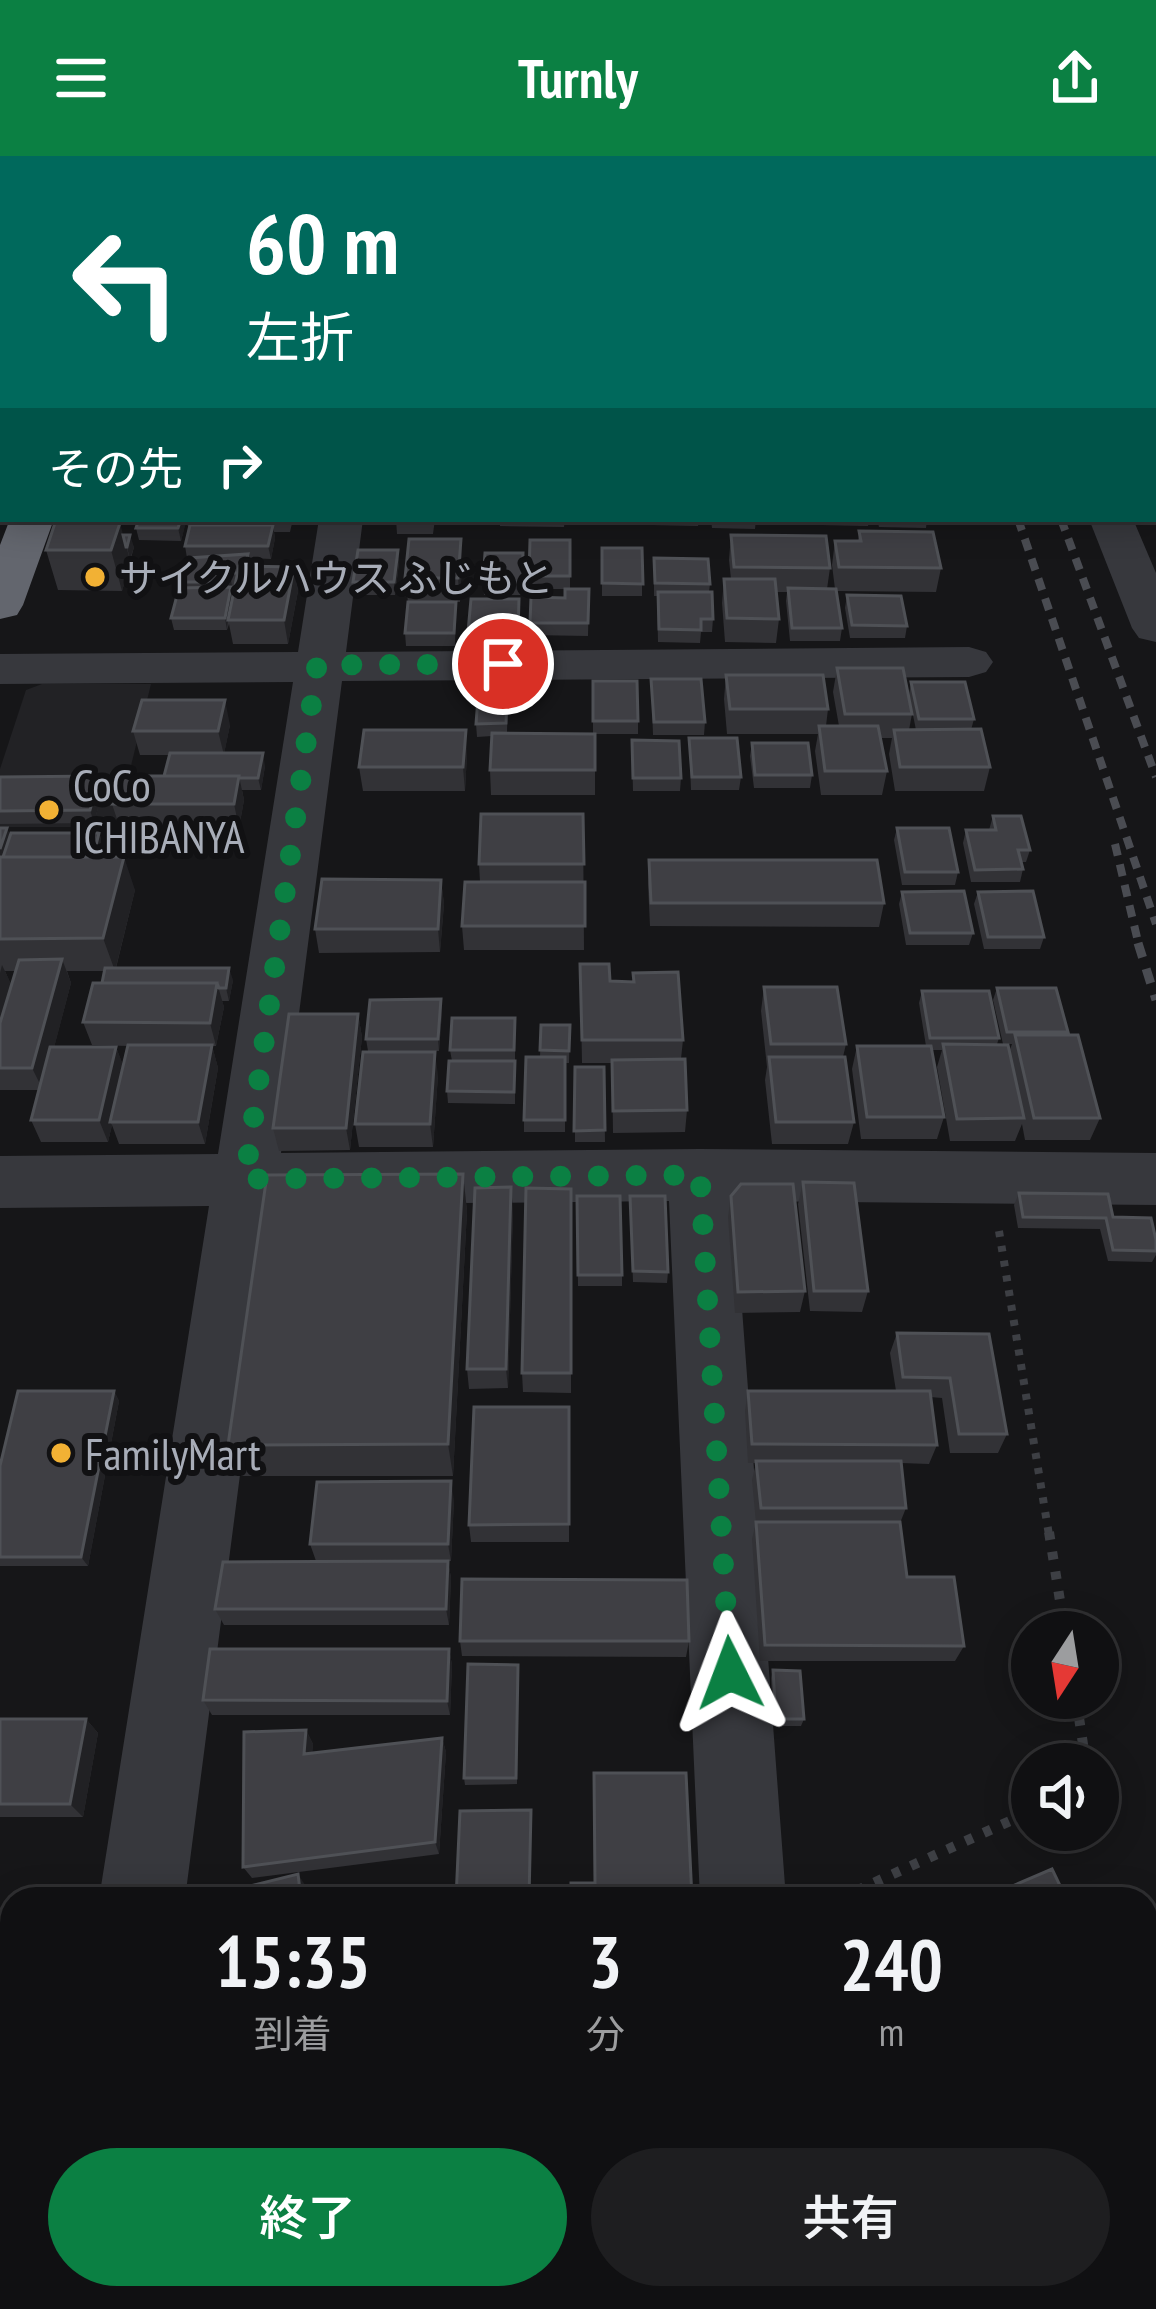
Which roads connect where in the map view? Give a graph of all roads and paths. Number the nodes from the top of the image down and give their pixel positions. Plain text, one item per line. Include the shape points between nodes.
1 (31, 522) edge
2 (340, 522) edge
3 (1114, 522) edge
4 (1144, 572) edge
5 (0, 604) edge
6 (1156, 628) edge
7 (969, 662) dead end
8 (317, 665) junction
9 (0, 669) edge
10 (700, 1175) junction
11 (991, 1177) junction
12 (245, 1179) junction
13 (1156, 1179) edge
14 (0, 1183) edge
15 (1062, 1611) edge
16 (1011, 1821) edge
17 (144, 1887) edge
18 (742, 1887) edge
19 (864, 1887) edge

1 - 5 highway
2 - 8 street
3 - 4 street
4 - 6 street
7 - 8 street
8 - 9 street
8 - 12 street
10 - 11 street
10 - 12 street
10 - 18 street
11 - 13 street
11 - 15 path
12 - 14 street
12 - 17 street
16 - 19 path

